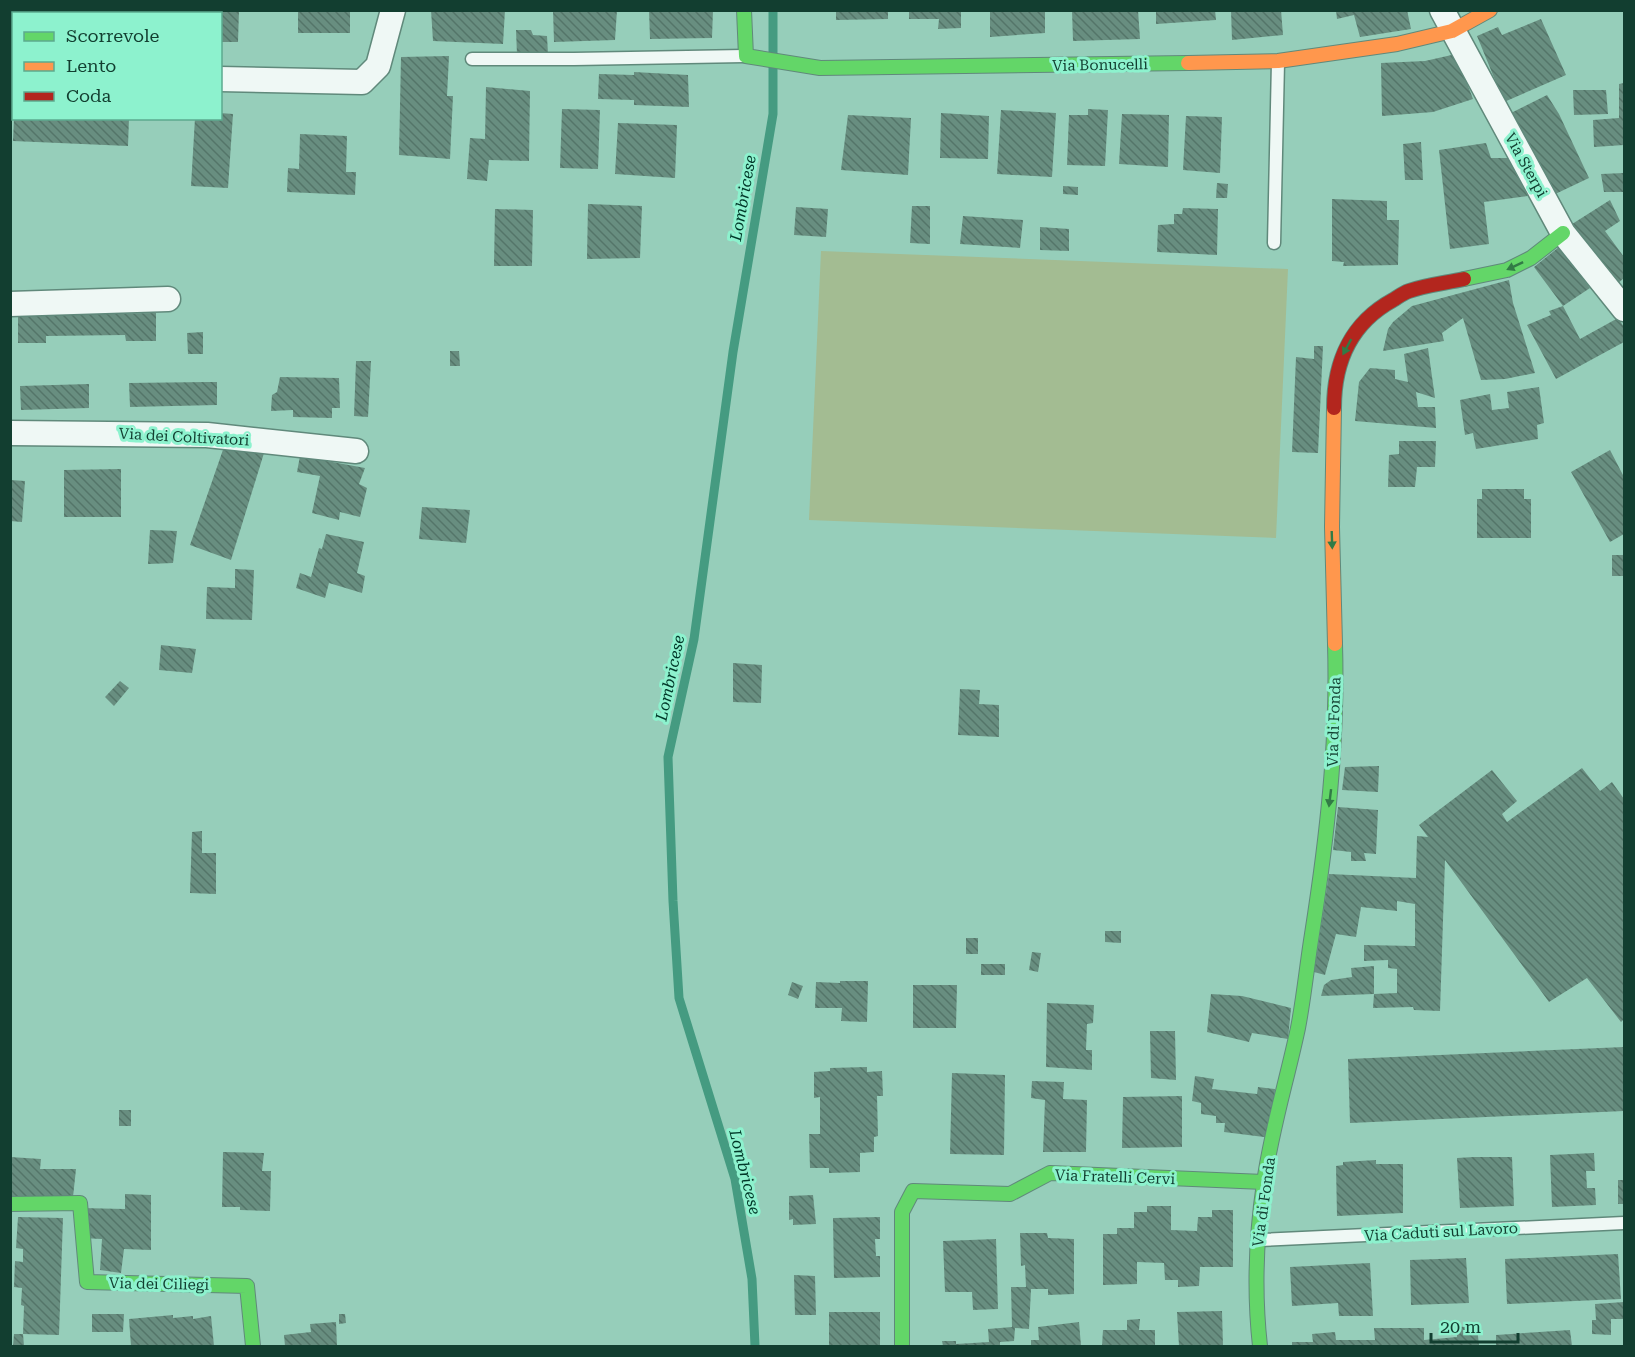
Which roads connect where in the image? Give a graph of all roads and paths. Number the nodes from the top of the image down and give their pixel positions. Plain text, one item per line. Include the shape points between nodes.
1 (393, 10) edge
2 (744, 10) edge
3 (1490, 10) edge
4 (1447, 21) edge
5 (746, 56) junction
6 (472, 59) dead end
7 (1278, 61) junction
8 (222, 79) edge
9 (1563, 233) junction
10 (1274, 243) dead end
11 (168, 300) dead end
12 (10, 304) edge
13 (1624, 309) edge
14 (10, 433) edge
15 (356, 451) dead end
16 (1264, 1182) junction
17 (10, 1204) edge
18 (1624, 1223) edge
19 (1258, 1240) junction
20 (254, 1347) edge
21 (902, 1347) edge
22 (1260, 1347) edge

1 - 8 street via 378,66 362,82
2 - 5 street
3 - 4 street, Via Bonucelli
4 - 7 street, Via Bonucelli via 1397,44
4 - 9 street, Via Sterpi
5 - 6 lane
5 - 7 street, Via Bonucelli via 831,68
7 - 10 lane
9 - 13 street, Via Sterpi
9 -> 16 street, Via di Fonda via 1531,258 1507,270 1408,291 1380,307 1356,330 1341,359 1334,391 1336,682 1332,782 1298,1026
11 - 12 street
14 - 15 street, Via dei Coltivatori via 207,435
16 - 19 street, Via di Fonda
16 - 21 street, Via Fratelli Cervi via 1050,1173 1010,1194 913,1191 902,1212
17 - 20 street, Via dei Ciliegi via 80,1203 87,1282 247,1286
18 - 19 lane, Via Caduti sul Lavoro
19 - 22 street, Via di Fonda via 1256,1312

